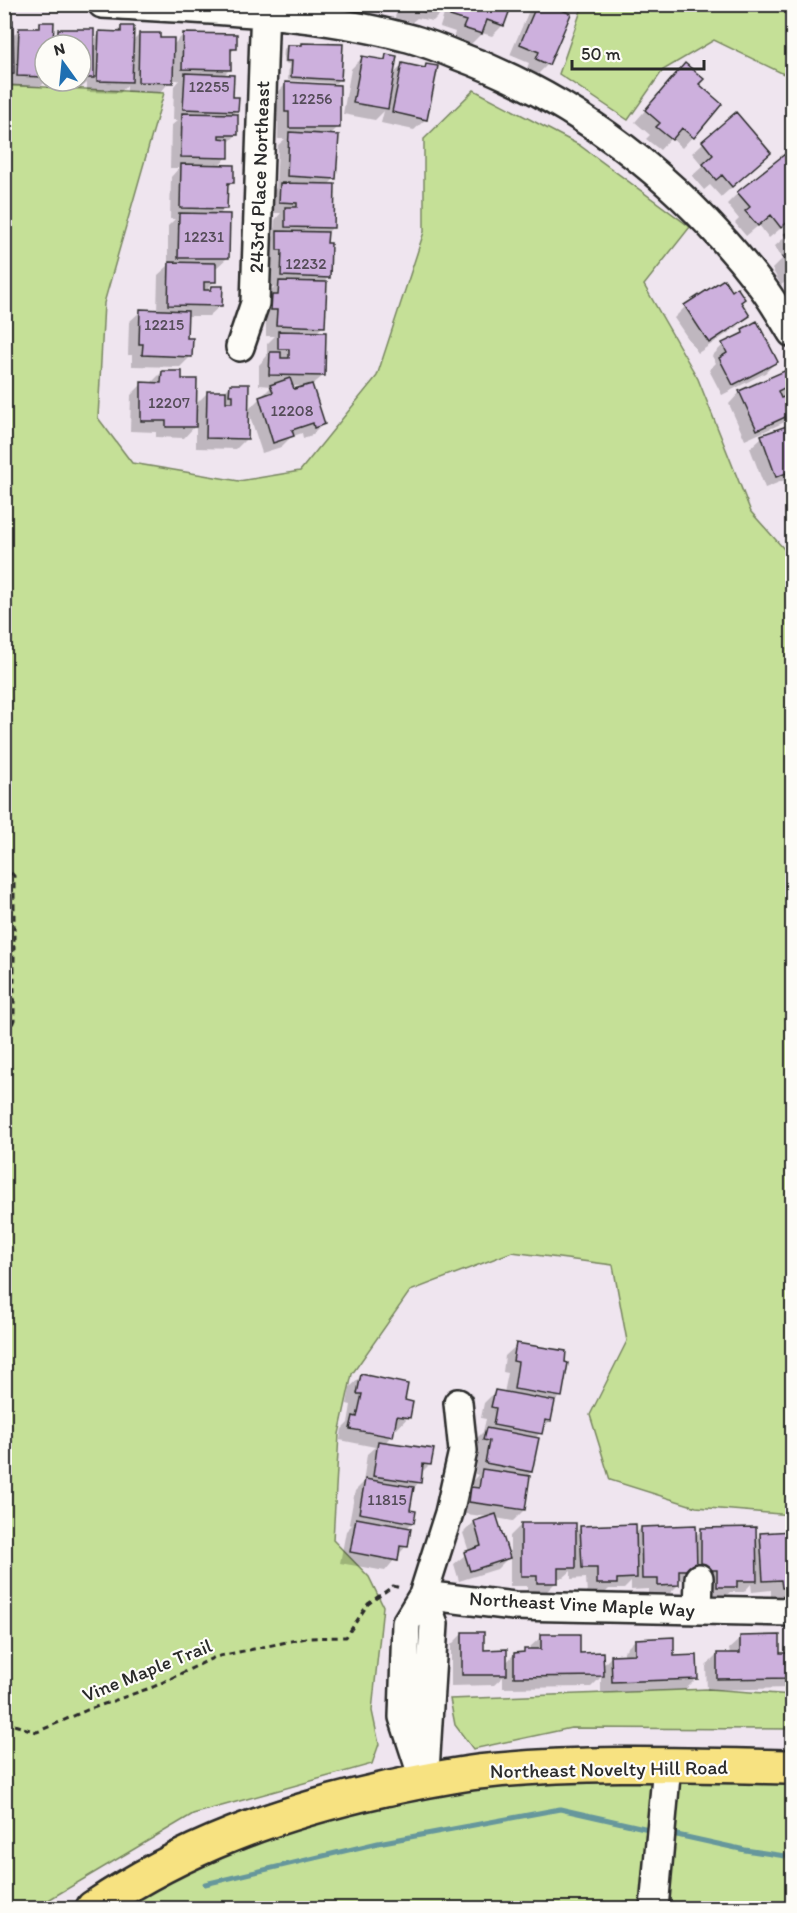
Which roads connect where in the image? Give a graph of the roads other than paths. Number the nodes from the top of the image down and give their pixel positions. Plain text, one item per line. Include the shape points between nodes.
1 (102, 4) edge
2 (265, 9) edge
3 (792, 333) edge
4 (240, 347) dead end
5 (458, 1403) dead end
6 (699, 1578) dead end
7 (423, 1594) junction
8 (698, 1610) junction
9 (792, 1612) edge
10 (667, 1765) junction
11 (792, 1767) edge
12 (424, 1781) junction
13 (93, 1908) edge
14 (654, 1908) edge

1 - 2 street
2 - 3 street via 405,37 484,65 568,108 613,138 694,208 761,285
2 - 4 street, 243rd Place Northeast via 255,303
5 - 7 street via 463,1451 449,1513
6 - 8 street
7 - 8 street, Northeast Vine Maple Way via 514,1605
7 - 12 street via 406,1623 403,1717
8 - 9 street, Northeast Vine Maple Way
10 - 11 main road, Northeast Novelty Hill Road
10 - 12 main road, Northeast Novelty Hill Road via 486,1771
10 - 14 street
12 - 13 main road, Northeast Novelty Hill Road via 303,1809 247,1828 156,1869

